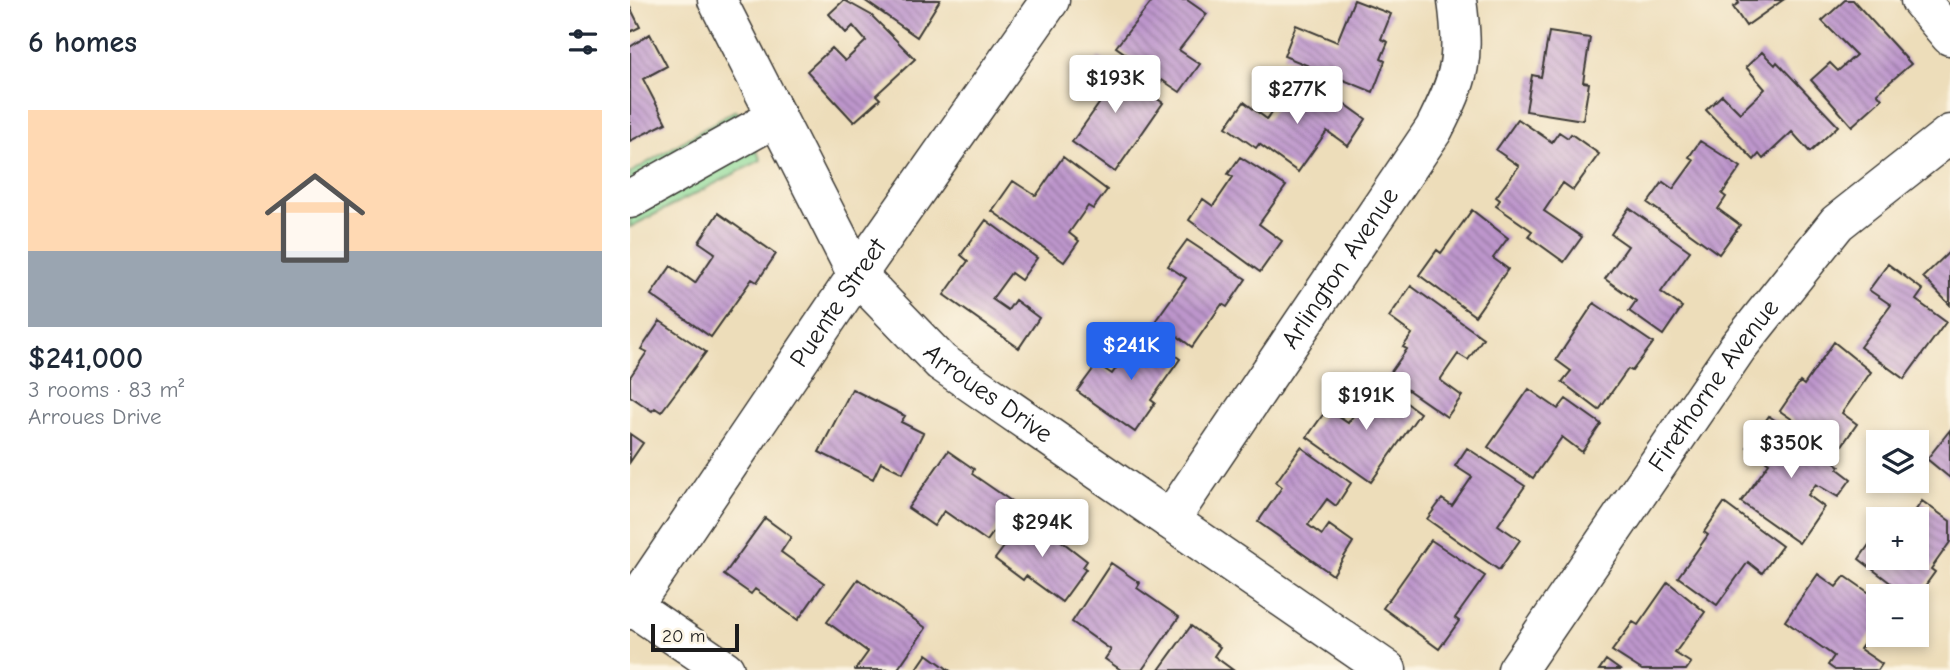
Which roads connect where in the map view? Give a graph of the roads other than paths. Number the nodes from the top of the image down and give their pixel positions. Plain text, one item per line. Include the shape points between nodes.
1 (717, 0) edge
2 (1049, 0) edge
3 (1457, 0) edge
4 (1920, 0) edge
5 (1950, 36) edge
6 (777, 117) junction
7 (1950, 134) edge
8 (630, 198) edge
9 (857, 275) junction
10 (1170, 520) junction
11 (631, 607) edge
12 (725, 670) edge
13 (1387, 670) edge
14 (1517, 670) edge

1 - 6 street, Arroues Drive
2 - 9 street, Puente Street
3 - 10 street, Arlington Avenue via 1462,40 1457,85 1434,130
4 - 5 street
6 - 8 street
6 - 9 street, Arroues Drive
7 - 14 street, Firethorne Avenue via 1836,223 1738,347
9 - 10 street, Arroues Drive via 941,362
9 - 11 street, Puente Street
10 - 13 street, Arroues Drive
11 - 12 street

